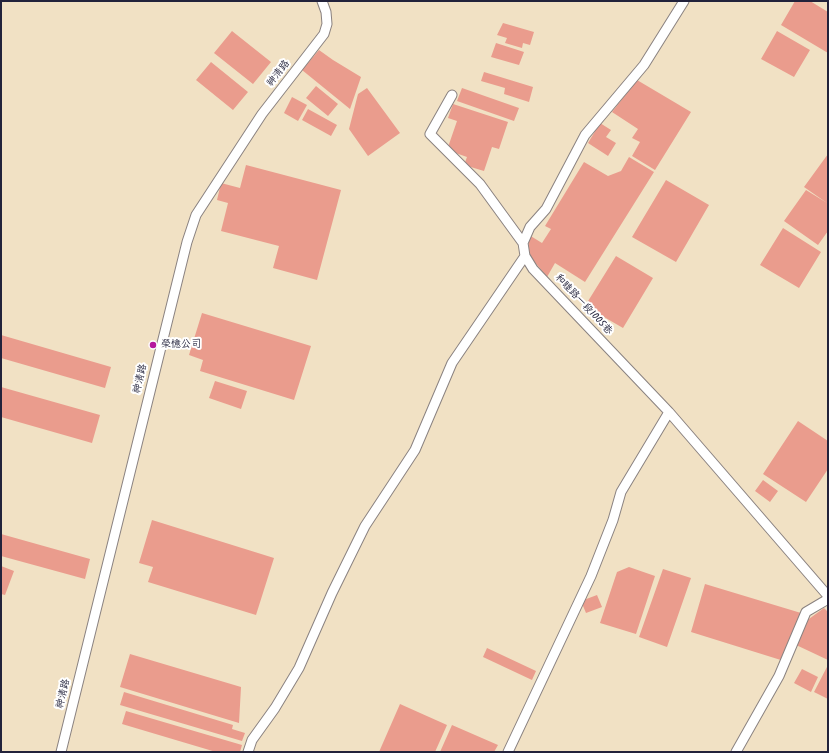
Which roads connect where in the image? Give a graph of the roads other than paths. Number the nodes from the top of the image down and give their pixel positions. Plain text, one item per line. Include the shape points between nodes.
1 (322, 1) edge
2 (684, 1) edge
3 (452, 95) dead end
4 (523, 244) junction
5 (525, 256) junction
6 (668, 412) junction
7 (828, 598) edge
8 (62, 752) edge
9 (248, 752) edge
10 (508, 752) edge
11 (736, 752) edge

1 - 8 street, 神清路 via 327,24 324,34 262,114 196,215 187,242
2 - 4 street via 644,65 585,135 546,209 530,227
3 - 4 street via 430,134 480,184
4 - 5 street, 和睦路一段1005巷
5 - 6 street, 和睦路一段1005巷 via 533,269
5 - 9 street via 452,363 415,450 365,526 299,668 252,740
6 - 7 street, 和睦路一段1005巷
6 - 10 street via 621,492 591,576
7 - 11 street via 806,612 779,676

